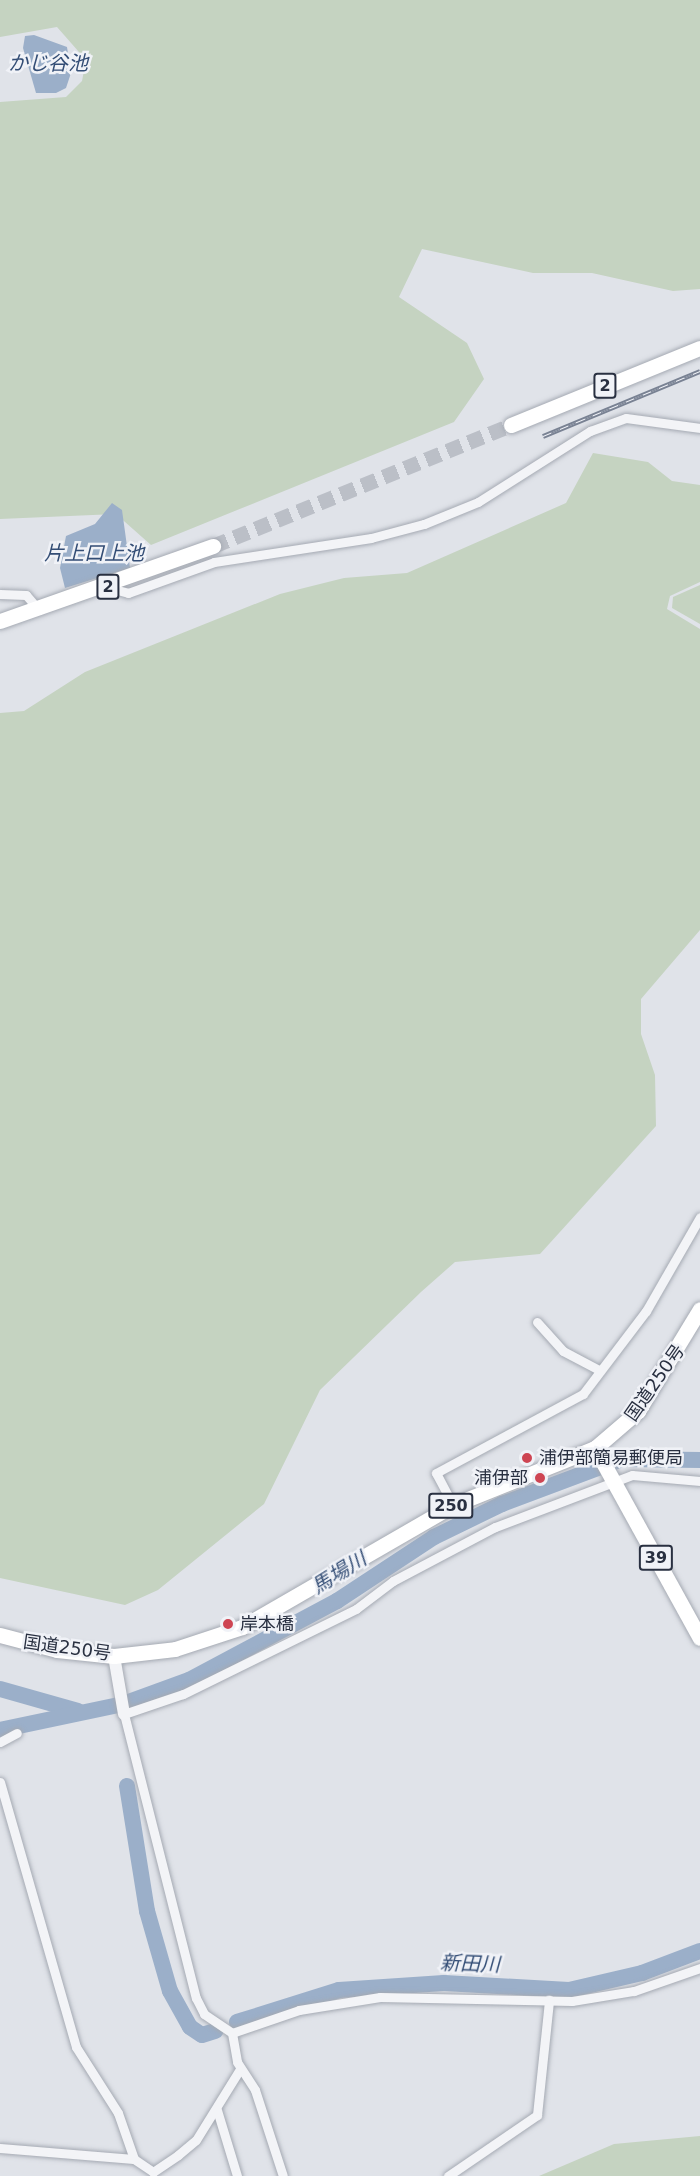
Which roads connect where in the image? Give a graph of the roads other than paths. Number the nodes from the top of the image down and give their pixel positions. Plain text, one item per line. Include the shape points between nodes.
1 (700, 348) edge
2 (511, 424) tunnel mouth
3 (700, 428) edge
4 (213, 546) tunnel mouth
5 (106, 587) junction
6 (0, 594) edge
7 (39, 610) junction
8 (0, 621) edge
9 (700, 1218) edge
10 (700, 1309) edge
11 (537, 1322) dead end
12 (599, 1370) junction
13 (596, 1451) junction
14 (612, 1480) junction
15 (700, 1481) edge
16 (453, 1505) junction
17 (0, 1635) edge
18 (700, 1638) edge
19 (114, 1656) junction
20 (123, 1712) junction
21 (17, 1732) dead end
22 (0, 1742) edge
23 (0, 1782) edge
24 (700, 1968) edge
25 (549, 2001) junction
26 (232, 2033) junction
27 (240, 2069) junction
28 (217, 2110) junction
29 (0, 2148) edge
30 (134, 2159) junction
31 (237, 2176) edge
32 (283, 2176) edge
33 (448, 2176) edge

1 - 2 main road, 2
3 - 5 street via 626,418 590,431 478,502 424,524 371,538 214,562 128,593
4 - 5 main road, 2
5 - 7 main road, 2
6 - 7 street via 26,595
7 - 8 main road, 2
9 - 12 street via 646,1311
10 - 13 main road, 国道250号 / 250 via 638,1411
11 - 12 street via 563,1351
12 - 16 street via 568,1406 436,1473
13 - 14 main road, 39
13 - 16 main road, 国道250号 / 250
14 - 15 street via 632,1475
14 - 18 main road, 39
14 - 20 street via 495,1527 393,1581 356,1609 183,1694
16 - 19 main road, 国道250号 / 250 via 242,1627 175,1649
17 - 19 main road, 国道250号 / 250 via 57,1650
19 - 20 street
20 - 26 street via 196,1998 204,2014
21 - 22 street
23 - 30 street via 76,2047 118,2113
24 - 25 street via 634,1990
25 - 26 street via 380,1997 299,2010
25 - 33 street via 537,2115
26 - 27 street
27 - 28 street
27 - 32 street via 259,2099
28 - 30 street via 196,2139 153,2172
28 - 31 street
29 - 30 street

